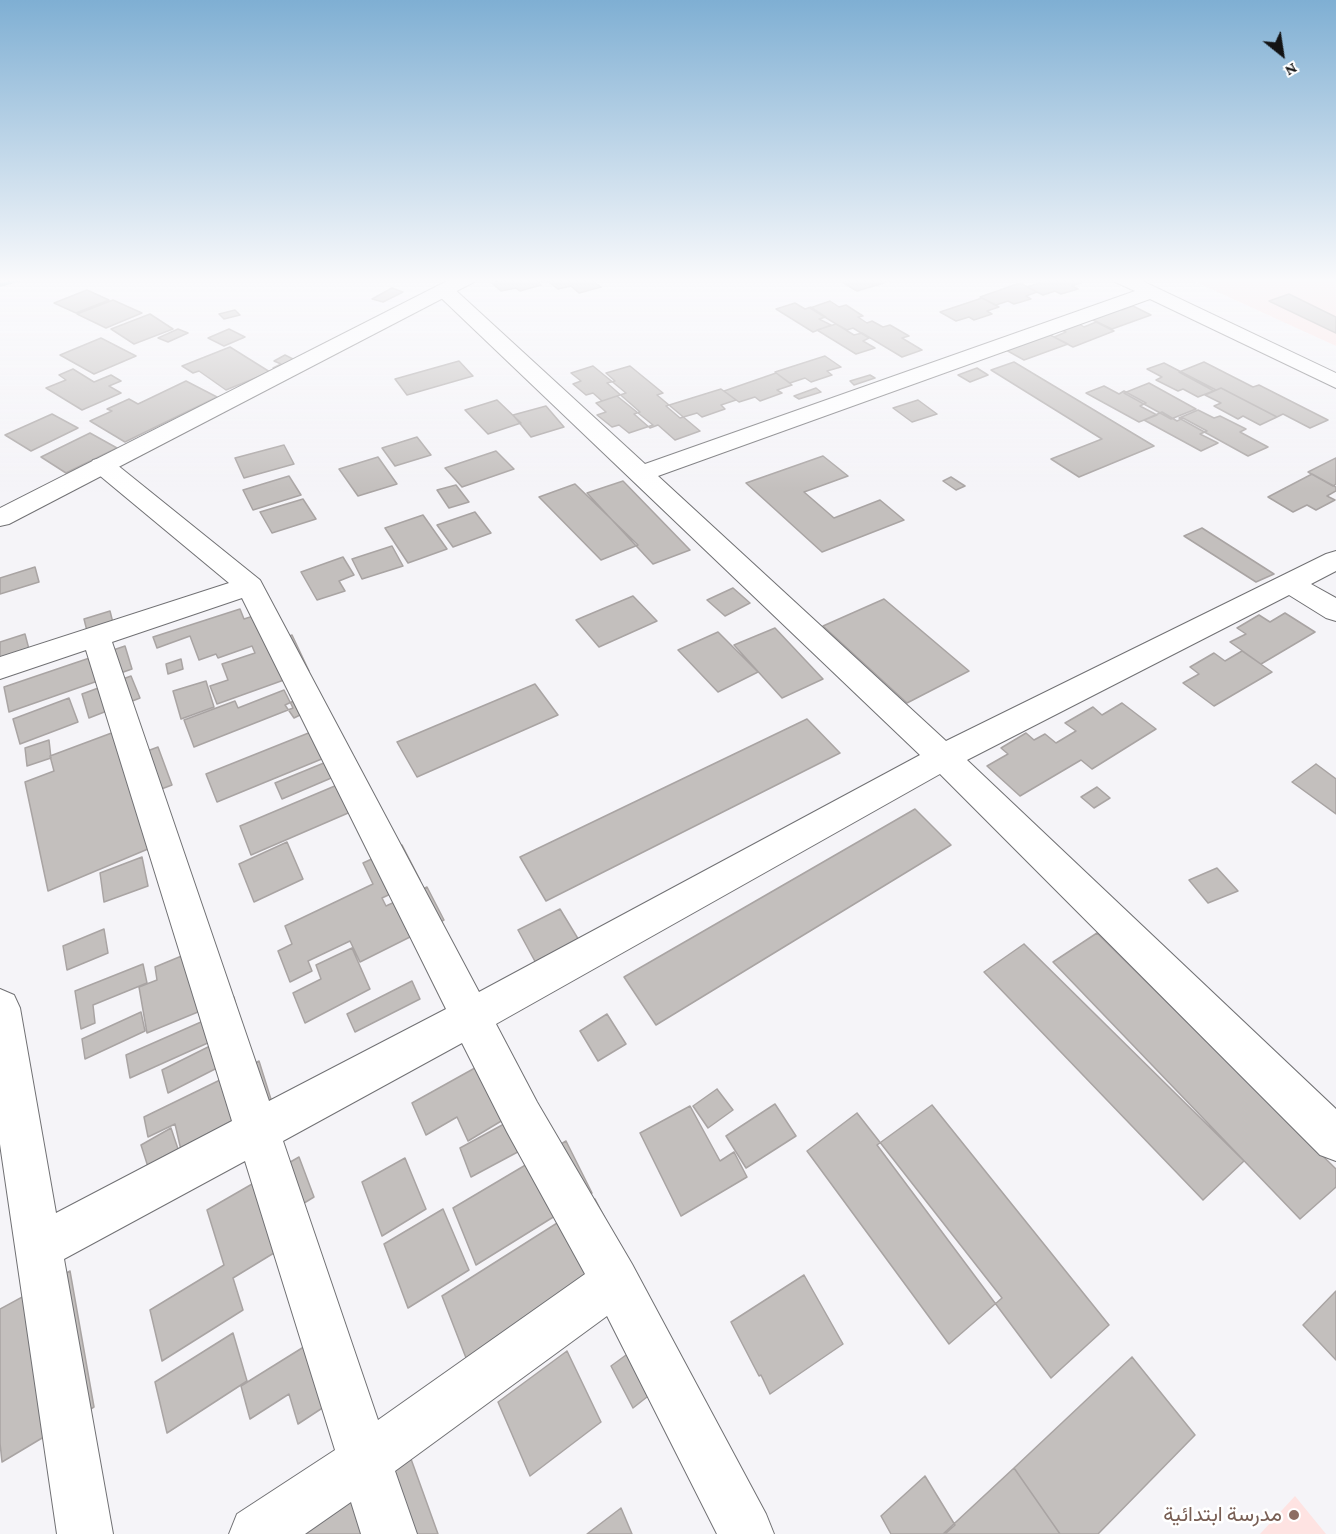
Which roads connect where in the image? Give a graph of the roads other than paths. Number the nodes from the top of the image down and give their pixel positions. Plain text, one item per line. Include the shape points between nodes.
1 (327, 350) edge
2 (519, 350) edge
3 (989, 350) edge
4 (1271, 350) edge
5 (1336, 381) edge
6 (102, 465) junction
7 (640, 474) junction
8 (0, 518) edge
9 (1336, 560) edge
10 (1290, 583) junction
11 (250, 586) junction
12 (1336, 610) edge
13 (96, 636) junction
14 (0, 668) edge
15 (943, 758) junction
16 (0, 1008) edge
17 (471, 1017) junction
18 (257, 1131) junction
19 (1336, 1138) edge
20 (39, 1247) junction
21 (615, 1281) junction
22 (365, 1461) junction
23 (85, 1534) edge
24 (257, 1534) edge
25 (389, 1534) edge
26 (746, 1534) edge

1 - 6 street
2 - 7 street
3 - 7 street
4 - 5 street
6 - 8 street
6 - 11 street
7 - 15 street
9 - 10 street
10 - 12 street
10 - 15 street
11 - 13 street
11 - 17 street
13 - 14 street
13 - 18 street
15 - 17 street
15 - 19 street
16 - 20 street
17 - 18 street
17 - 21 street via 522,1117
18 - 20 street
18 - 22 street
20 - 23 street
21 - 22 street
21 - 26 street
22 - 24 street
22 - 25 street

